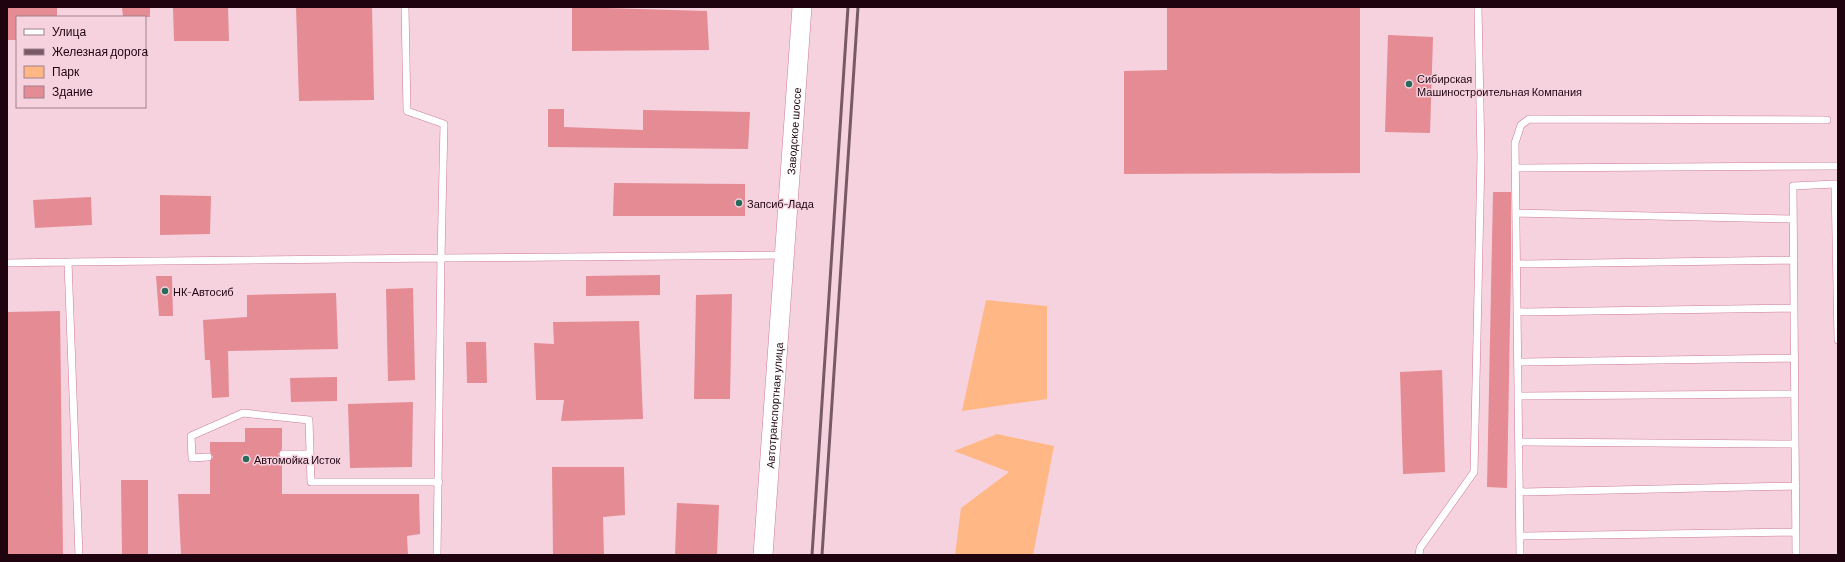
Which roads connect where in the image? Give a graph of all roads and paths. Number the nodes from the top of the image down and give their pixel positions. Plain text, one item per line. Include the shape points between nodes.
1 (405, 7) edge
2 (802, 7) edge
3 (1478, 7) edge
4 (1828, 120) dead end
5 (1838, 166) edge
6 (1515, 168) junction
7 (1516, 213) junction
8 (1793, 219) junction
9 (784, 255) junction
10 (441, 258) junction
11 (1794, 260) junction
12 (68, 262) junction
13 (7, 263) edge
14 (1516, 264) junction
15 (1794, 308) junction
16 (1517, 312) junction
17 (1838, 340) edge
18 (1794, 358) junction
19 (1522, 362) dead end
20 (1795, 394) junction
21 (1518, 396) junction
22 (1518, 442) junction
23 (1795, 444) junction
24 (283, 454) dead end
25 (310, 454) junction
26 (208, 457) dead end
27 (439, 482) junction
28 (1796, 486) junction
29 (1519, 492) junction
30 (1796, 532) junction
31 (1520, 536) junction
32 (79, 555) edge
33 (437, 555) edge
34 (763, 555) edge
35 (1420, 555) edge
36 (1520, 555) edge
37 (1796, 555) edge

1 - 10 lane via 407,111 444,124
2 - 9 main road, Заводское шоссе
3 - 35 lane via 1481,157 1474,472 1420,548
4 - 6 lane via 1529,119 1521,125 1515,143
5 - 6 lane
6 - 7 lane
7 - 8 lane
7 - 14 lane
8 - 11 lane
8 - 17 lane via 1793,186 1835,184
9 - 10 lane
9 - 34 main road, Автотранспортная улица
10 - 12 lane
10 - 27 lane
11 - 14 lane
11 - 15 lane
12 - 13 lane
12 - 32 lane
14 - 16 lane
15 - 16 lane
15 - 18 lane
16 - 21 lane
18 - 19 lane
18 - 20 lane
20 - 21 lane
20 - 23 lane
21 - 22 lane
22 - 23 lane
22 - 29 lane
23 - 28 lane
24 - 25 lane
25 - 26 lane via 309,420 243,413 191,436 192,458
25 - 27 lane via 311,482
27 - 33 lane
28 - 29 lane
28 - 30 lane
29 - 31 lane
30 - 31 lane
30 - 37 lane
31 - 36 lane

